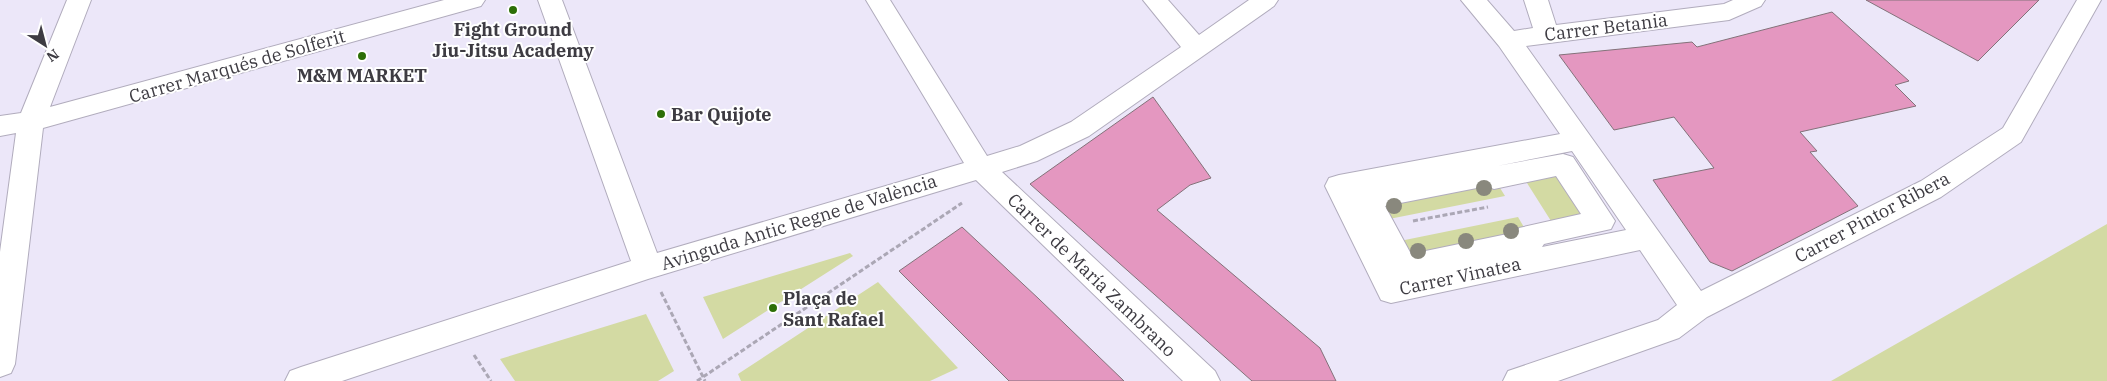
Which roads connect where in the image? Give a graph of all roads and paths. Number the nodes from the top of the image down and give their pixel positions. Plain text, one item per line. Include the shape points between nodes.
1 (79, 0) edge
2 (473, 0) edge
3 (550, 0) edge
4 (878, 0) edge
5 (1155, 0) edge
6 (1266, 0) edge
7 (1473, 0) edge
8 (1536, 0) edge
9 (1753, 0) edge
10 (2089, 0) edge
11 (1547, 34) junction
12 (1508, 40) junction
13 (1196, 48) junction
14 (31, 121) junction
15 (0, 126) edge
16 (1579, 140) junction
17 (981, 168) junction
18 (952, 177) junction
19 (1490, 206) dead end
20 (1382, 228) junction
21 (1647, 238) junction
22 (648, 267) junction
23 (1696, 308) junction
24 (0, 364) edge
25 (704, 379) edge
26 (301, 381) edge
27 (697, 381) edge
28 (1204, 381) edge
29 (1519, 381) edge

1 - 14 street
2 - 14 street, Carrer Marqués de Solferit
3 - 22 street
4 - 17 street, Carrer de María Zambrano
5 - 13 street
6 - 13 street, Avinguda Antic Regne de València
7 - 12 street
8 - 11 street
9 - 11 street, Carrer Betania via 1729,12
10 - 23 street, Carrer Pintor Ribera via 2012,135 1931,189
11 - 12 street, Carrer Betania
12 - 16 street
13 - 17 street, Avinguda Antic Regne de València via 1080,129 1028,154
14 - 15 street, Carrer Marqués de Solferit
14 - 24 street
16 - 21 street
16 - 21 street, Carrer Vinatea via 1339,186 1391,291
17 - 18 street, Avinguda Antic Regne de València
17 - 28 street, Carrer de María Zambrano
18 - 22 street, Avinguda Antic Regne de València
18 - 25 path via 962,204
19 - 20 path
20 - 20 street via 1367,199 1492,174 1494,178 1563,164 1601,221 1529,236 1532,240 1402,267
21 - 23 street
22 - 25 path
22 - 26 street, Avinguda Antic Regne de València
23 - 29 street, Carrer Pintor Ribera via 1668,329
25 - 27 path

